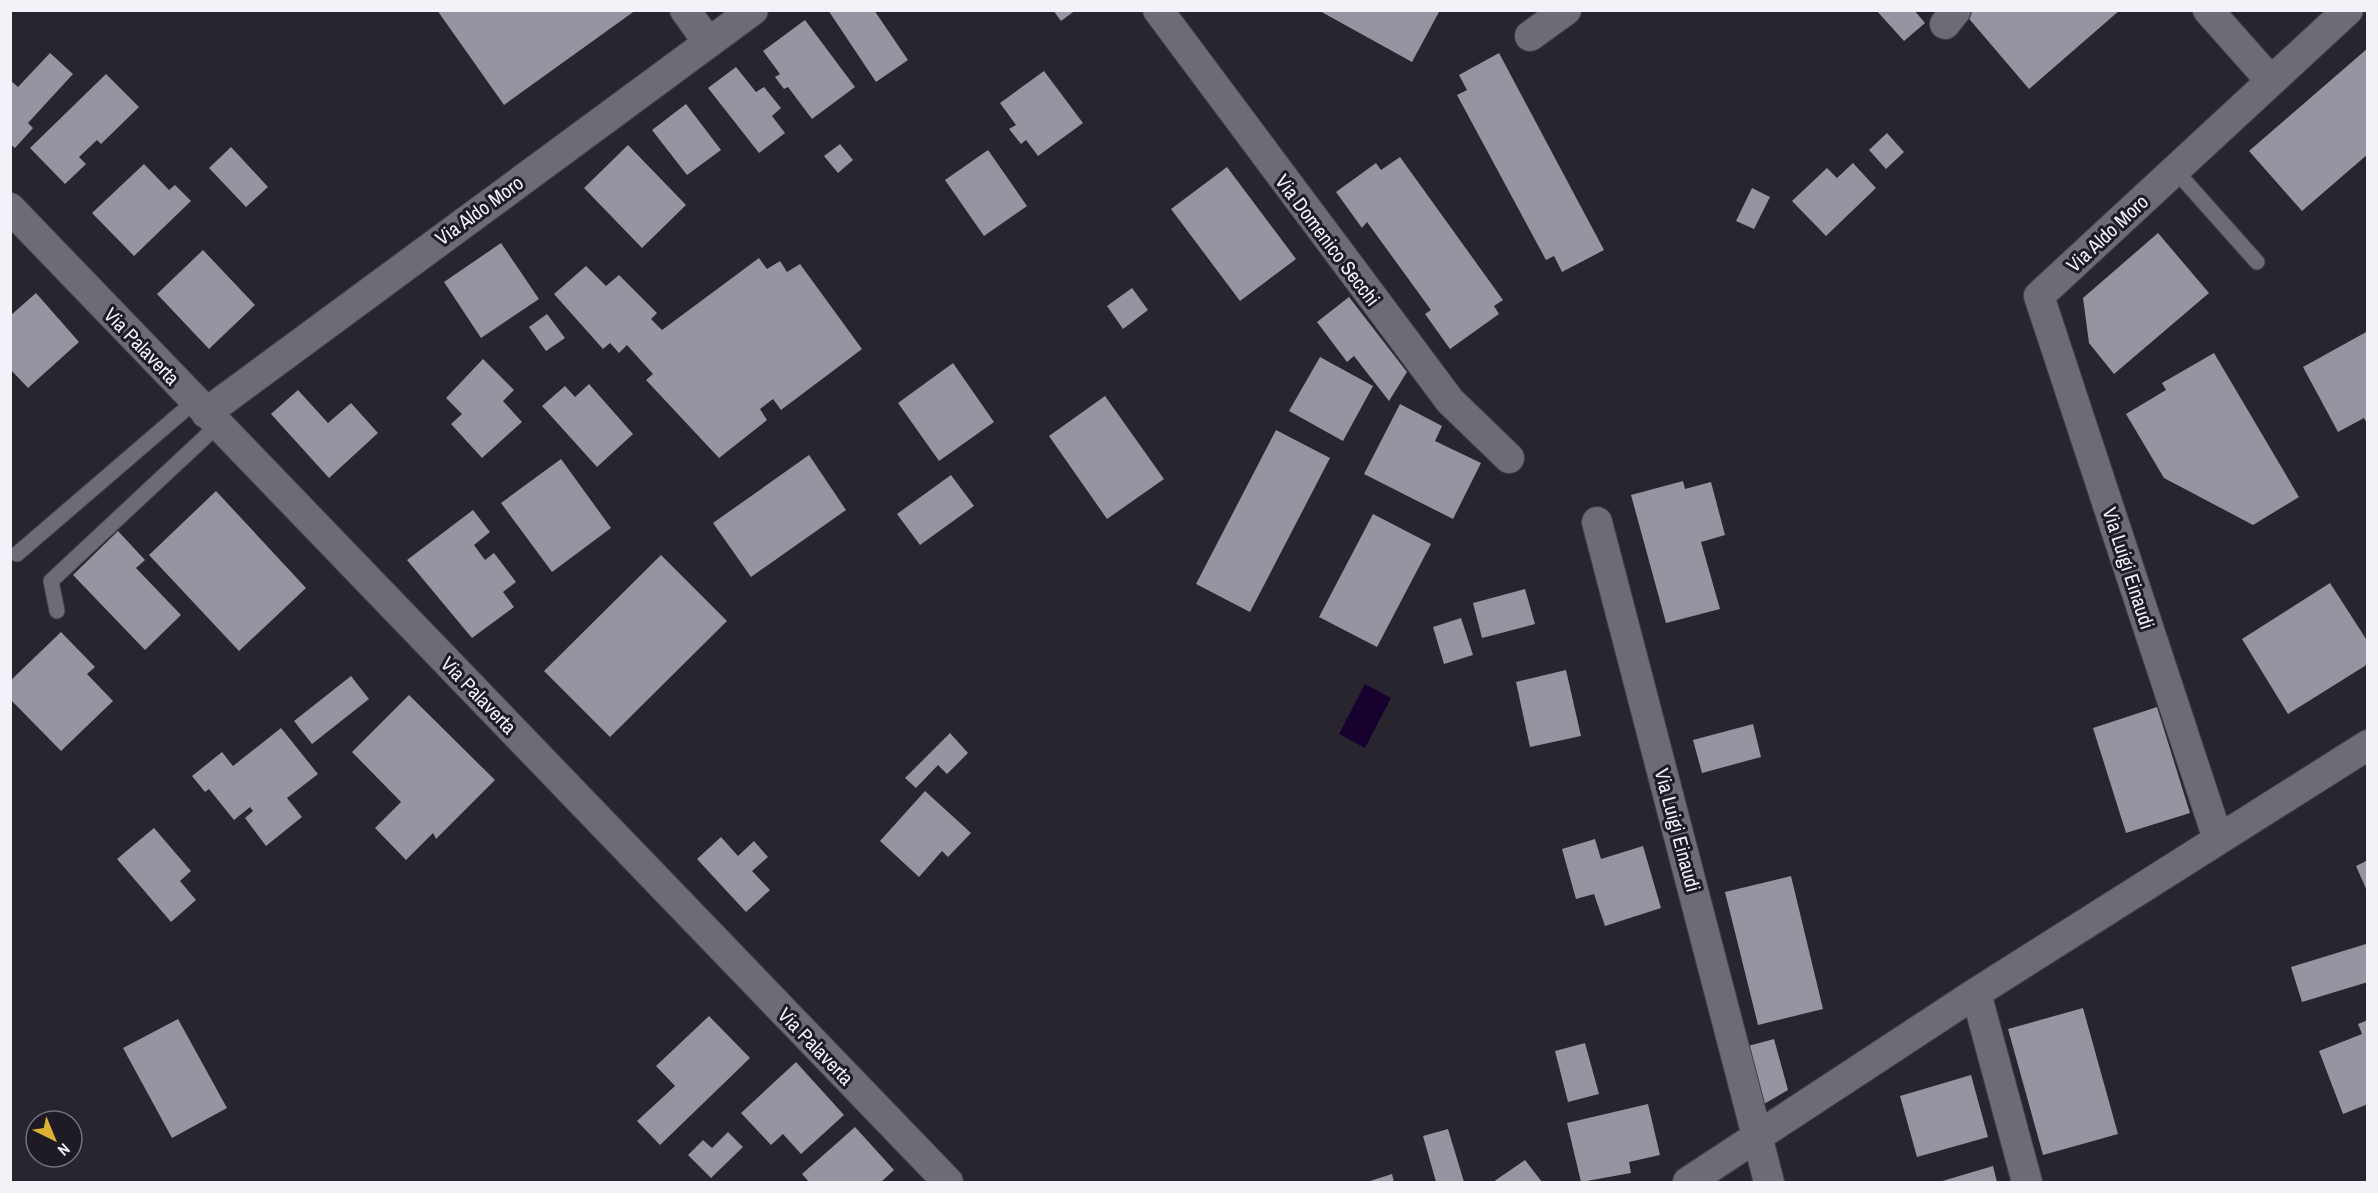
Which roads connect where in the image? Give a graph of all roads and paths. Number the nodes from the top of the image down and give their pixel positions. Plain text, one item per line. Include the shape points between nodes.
1 (685, 10) edge
2 (753, 10) edge
3 (1158, 10) edge
4 (1566, 10) edge
5 (2208, 10) edge
6 (2348, 10) edge
7 (1530, 36) dead end
8 (708, 42) junction
9 (2271, 81) junction
10 (2175, 170) junction
11 (10, 208) edge
12 (2258, 262) dead end
13 (2039, 296) joint
14 (207, 413) junction
15 (1509, 458) dead end
16 (1597, 522) dead end
17 (17, 554) dead end
18 (57, 611) dead end
19 (2367, 746) edge
20 (2218, 840) junction
21 (1976, 993) junction
22 (1757, 1139) junction
23 (948, 1182) edge
24 (1688, 1182) edge
25 (1769, 1182) edge
26 (2027, 1182) edge

1 - 8 street
2 - 8 street, Via Aldo Moro
3 - 15 street, Via Domenico Secchi via 1449,401
4 - 7 street
5 - 9 street
6 - 9 street, Via Aldo Moro
8 - 14 street, Via Aldo Moro
9 - 10 street, Via Aldo Moro
10 - 12 lane
10 - 13 street, Via Aldo Moro
11 - 14 street, Via Palaverta
13 - 20 street, Via Luigi Einaudi
14 - 17 lane
14 - 18 lane via 51,581
14 - 23 street, Via Palaverta
16 - 22 street, Via Luigi Einaudi
19 - 20 street
20 - 21 street
21 - 22 street
21 - 26 street
22 - 24 street
22 - 25 street, Via Luigi Einaudi

